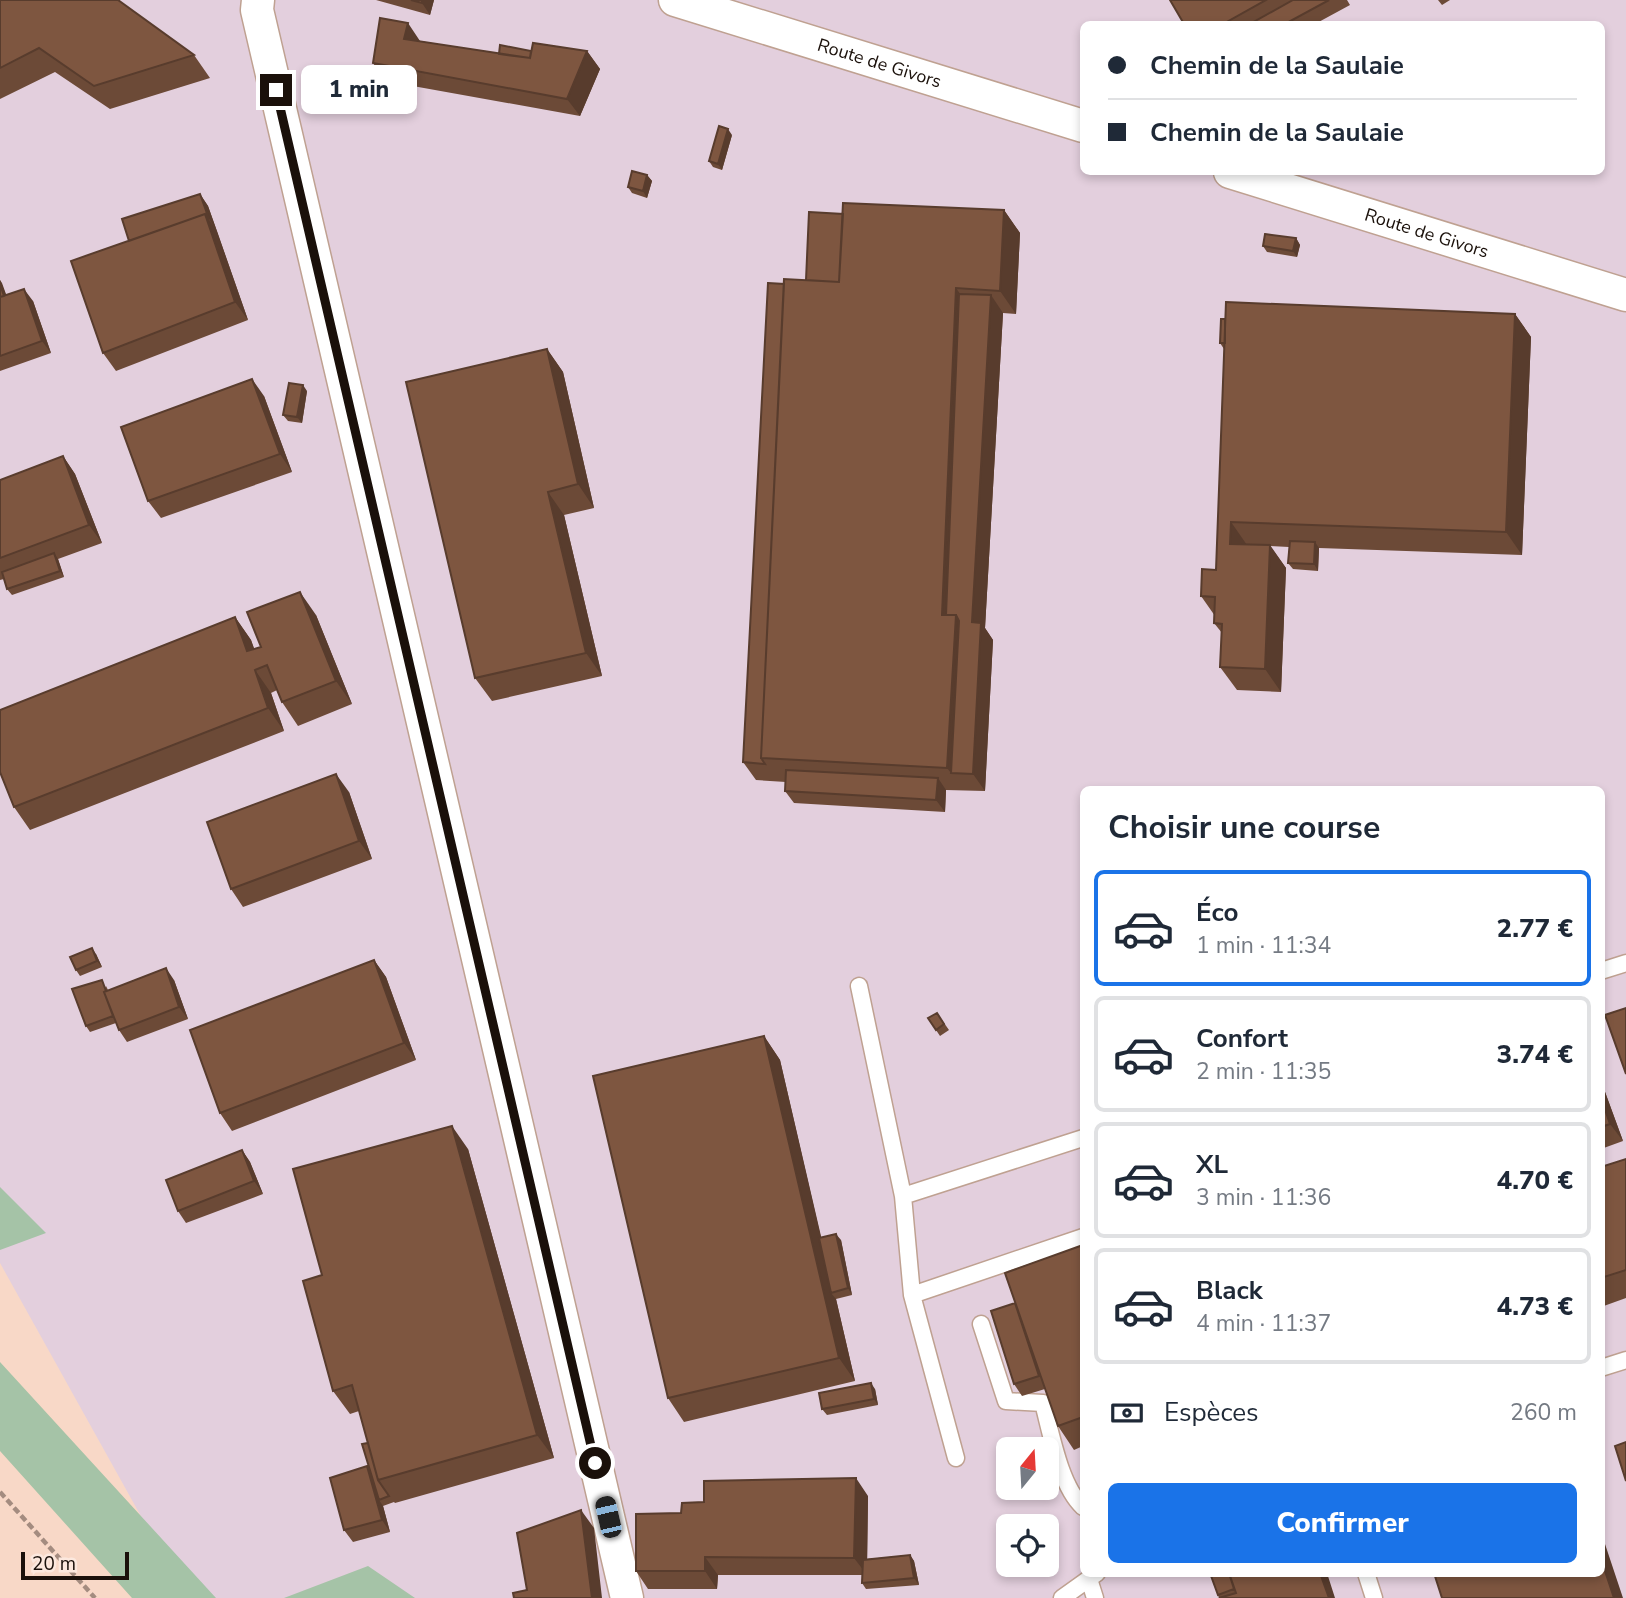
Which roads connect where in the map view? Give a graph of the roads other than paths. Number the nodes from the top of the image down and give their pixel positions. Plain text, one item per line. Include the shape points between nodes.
1 (258, 0) edge
2 (675, 0) edge
3 (1080, 125) edge
4 (1240, 175) edge
5 (1626, 295) edge
6 (1626, 963) edge
7 (1605, 970) edge
8 (859, 986) dead end
9 (1080, 1139) edge
10 (903, 1196) junction
11 (1080, 1238) edge
12 (912, 1295) junction
13 (981, 1324) dead end
14 (1626, 1360) edge
15 (1605, 1367) edge
16 (956, 1458) dead end
17 (1080, 1504) edge
18 (1092, 1577) edge
19 (1093, 1577) edge
20 (1367, 1577) edge
21 (627, 1598) edge
22 (1062, 1598) edge
23 (1095, 1598) edge
24 (1374, 1598) edge

1 - 21 street
2 - 3 street, Route de Givors
4 - 5 street, Route de Givors
6 - 7 lane
8 - 10 lane
9 - 10 lane
10 - 12 lane
11 - 12 lane
12 - 16 lane
13 - 17 lane via 1006,1401 1044,1403 1059,1460
14 - 15 lane
18 - 22 lane
19 - 23 lane
20 - 24 lane

